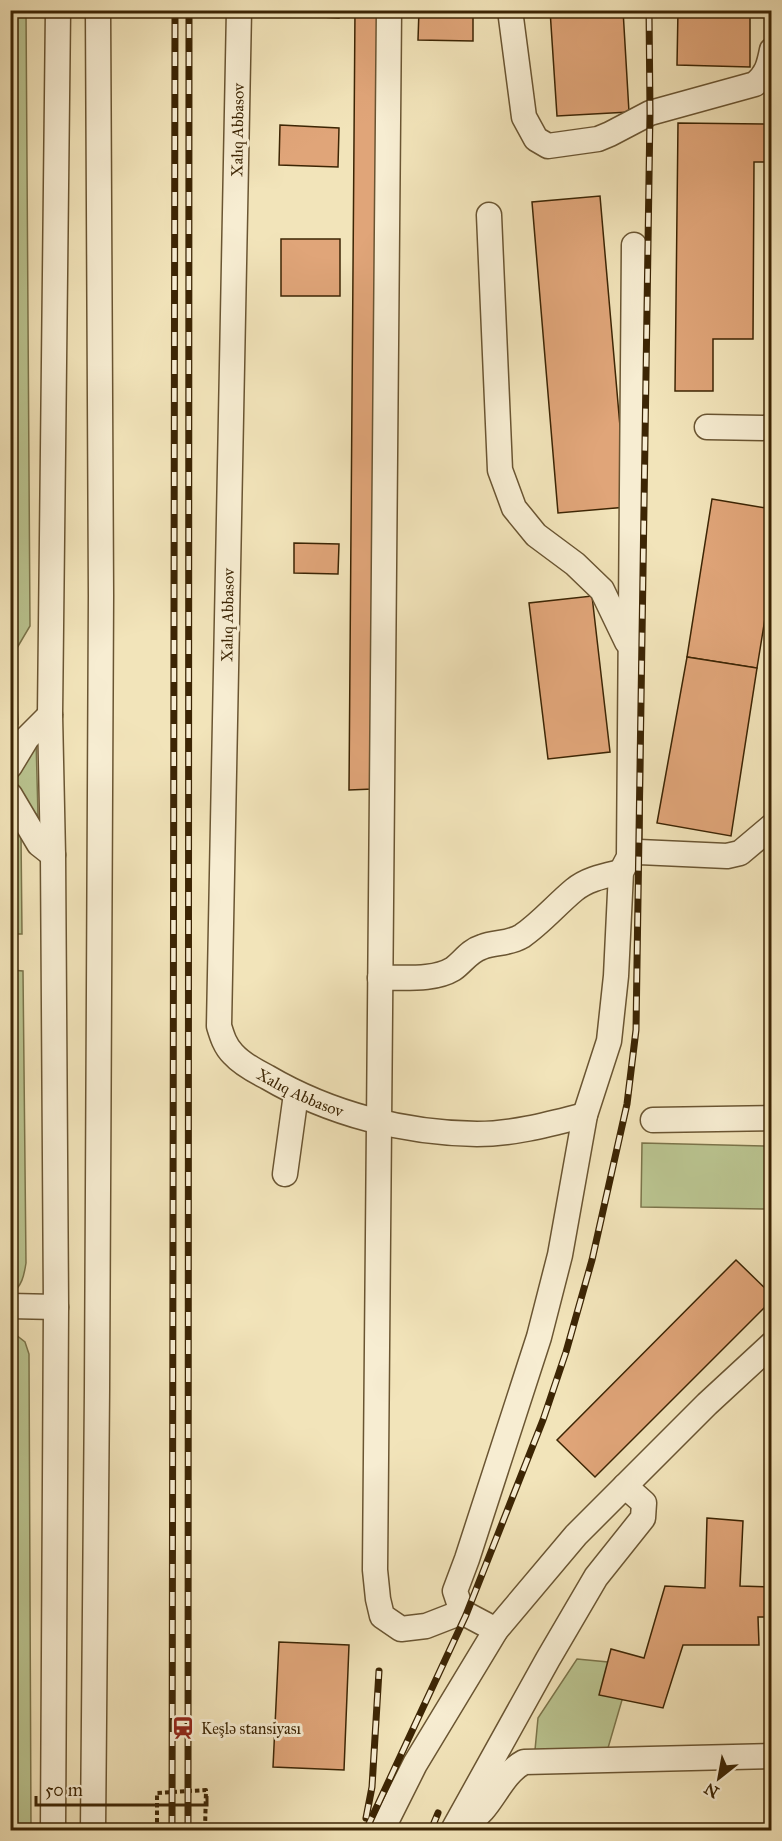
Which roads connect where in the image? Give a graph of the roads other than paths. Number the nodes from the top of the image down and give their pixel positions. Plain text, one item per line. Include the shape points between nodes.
1 (58, 10) edge
2 (98, 10) edge
3 (239, 10) edge
4 (389, 10) edge
5 (510, 10) edge
6 (771, 50) edge
7 (489, 215) dead end
8 (634, 245) dead end
9 (707, 427) dead end
10 (771, 428) edge
11 (631, 650) junction
12 (50, 715) junction
13 (10, 766) edge
14 (10, 795) edge
15 (771, 826) edge
16 (53, 855) junction
17 (625, 864) junction
18 (380, 978) junction
19 (296, 1094) junction
20 (585, 1115) junction
21 (771, 1118) edge
22 (653, 1120) dead end
23 (379, 1122) junction
24 (285, 1174) dead end
25 (10, 1306) edge
26 (56, 1307) junction
27 (771, 1344) edge
28 (625, 1486) junction
29 (462, 1612) junction
30 (496, 1630) junction
31 (771, 1756) edge
32 (455, 1826) edge
33 (53, 1830) edge
34 (93, 1830) edge
35 (382, 1830) edge

1 - 12 street
2 - 34 street via 101,619
3 - 19 street, Xalıq Abbasov via 219,1026 233,1055
4 - 18 street
5 - 6 street via 524,117 536,140 548,146 598,139 650,113 755,84 765,76
7 - 11 street via 500,470 514,508 536,535 602,590
8 - 11 street
9 - 10 street
11 - 17 street
12 - 13 street via 27,738
12 - 16 street
14 - 16 street via 39,844
15 - 17 street via 740,853 727,856 639,852
16 - 26 street
17 - 18 street via 575,889 520,937 482,946 440,975
17 - 20 street via 609,1041
18 - 23 street
19 - 23 street, Xalıq Abbasov
19 - 24 street
20 - 23 street, Xalıq Abbasov via 514,1131 479,1134
20 - 29 street via 560,1255 539,1337 455,1591
21 - 22 street
23 - 29 street via 375,1570 378,1599 382,1616 401,1629 426,1626
25 - 26 street
26 - 33 street
27 - 28 street
28 - 30 street via 576,1535
28 - 32 street via 644,1503 642,1518 597,1577
29 - 30 street
30 - 35 street via 415,1764
31 - 32 street via 524,1762 508,1772 475,1819

